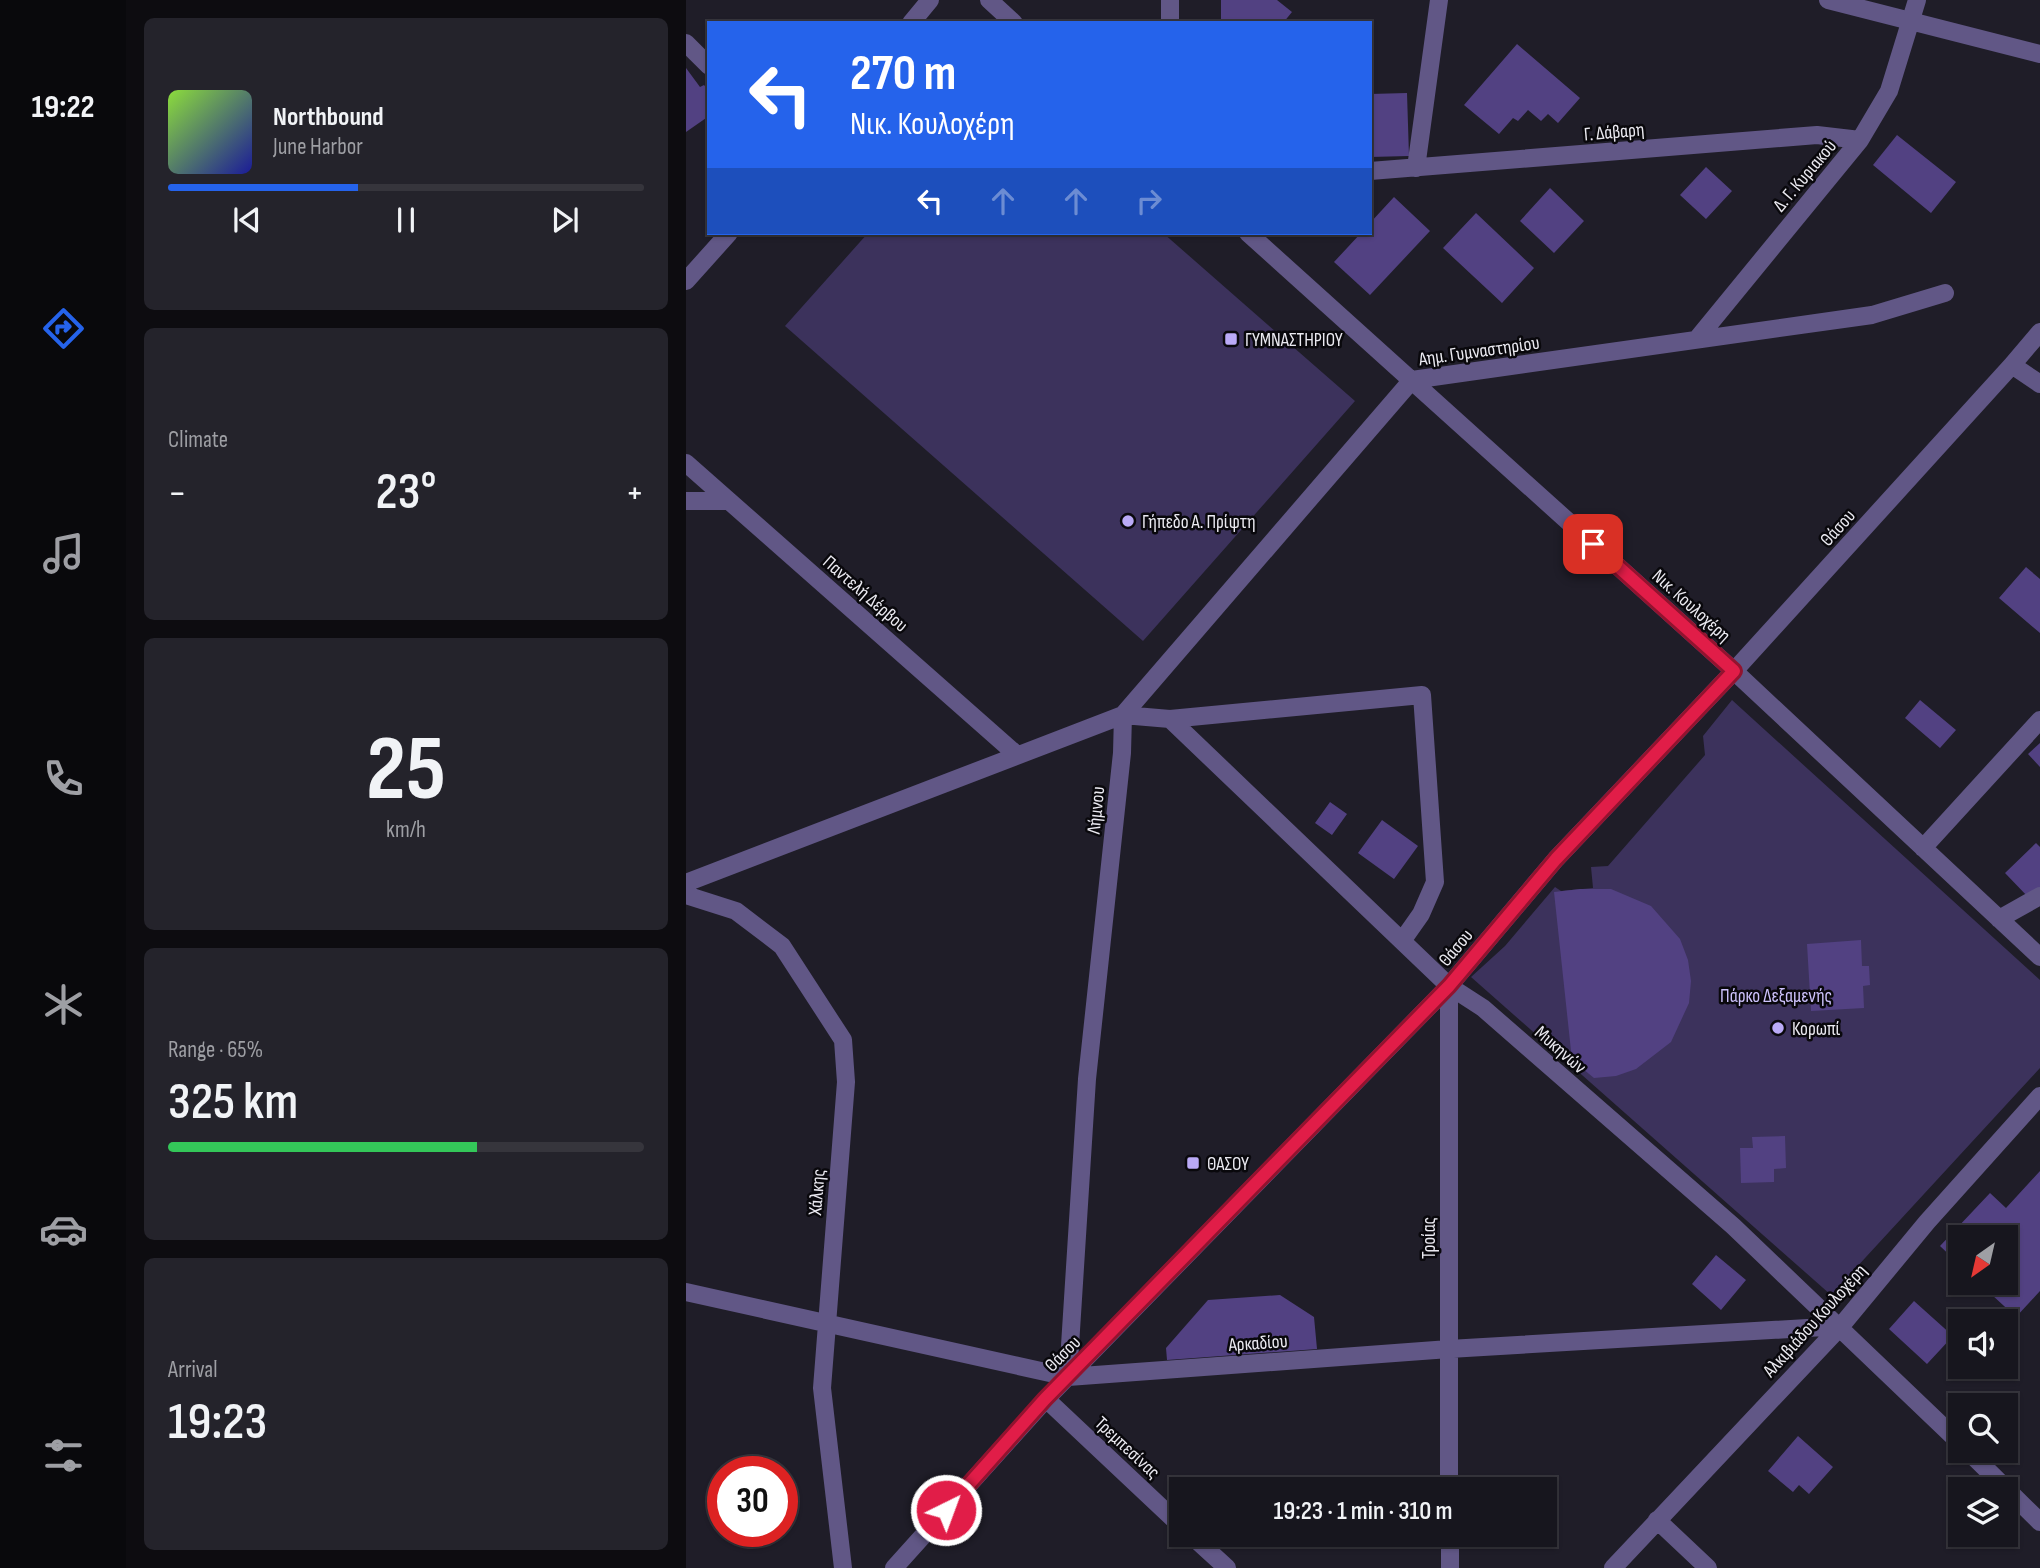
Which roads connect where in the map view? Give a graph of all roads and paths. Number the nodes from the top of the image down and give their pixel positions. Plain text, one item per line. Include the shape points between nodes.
1 (930, 0) edge
2 (989, 0) edge
3 (1170, 0) edge
4 (1439, 0) edge
5 (1828, 0) edge
6 (1917, 0) edge
7 (1912, 20) junction
8 (913, 21) edge
9 (1012, 21) edge
10 (1170, 21) edge
11 (686, 43) edge
12 (2040, 54) edge
13 (707, 64) edge
14 (1860, 140) junction
15 (1416, 168) junction
16 (1372, 171) edge
17 (727, 235) edge
18 (1250, 235) edge
19 (686, 281) edge
20 (1945, 293) dead end
21 (2040, 331) edge
22 (1697, 339) junction
23 (2012, 365) junction
24 (1412, 380) junction
25 (2040, 384) edge
26 (686, 463) edge
27 (686, 501) edge
28 (729, 501) junction
29 (1734, 671) junction
30 (1123, 715) junction
31 (1170, 719) junction
32 (2040, 720) edge
33 (1017, 755) junction
34 (1923, 848) junction
35 (686, 886) edge
36 (686, 895) edge
37 (2040, 896) edge
38 (1999, 919) junction
39 (1402, 941) junction
40 (2040, 957) edge
41 (1449, 986) junction
42 (2040, 1096) edge
43 (686, 1292) edge
44 (827, 1324) junction
45 (1841, 1325) junction
46 (1449, 1349) junction
47 (1068, 1377) junction
48 (1045, 1399) junction
49 (1948, 1431) edge
50 (1980, 1463) edge
51 (1450, 1477) edge
52 (1169, 1515) edge
53 (1657, 1520) junction
54 (2040, 1522) edge
55 (1204, 1547) edge
56 (1450, 1547) edge
57 (843, 1568) edge
58 (894, 1568) edge
59 (1227, 1568) edge
60 (1450, 1568) edge
61 (1613, 1568) edge
62 (1708, 1568) edge

1 - 8 street
2 - 9 street
3 - 10 street
4 - 15 street
5 - 7 street
6 - 7 street, Δ. Γ. Κυριακού
7 - 12 street
7 - 14 street, Δ. Γ. Κυριακού via 1889,91
11 - 13 street
14 - 15 street, Γ. Δάβαρη via 1817,135
14 - 22 street, Δ. Γ. Κυριακού
15 - 16 street, Γ. Δάβαρη
17 - 19 street
18 - 24 street, Νικ. Κουλοχέρη
20 - 22 street, Αημ. Γυμναστηρίου via 1872,315
21 - 23 street, Θάσου
22 - 24 street, Αημ. Γυμναστηρίου
23 - 25 street
23 - 29 street, Θάσου
24 - 29 street, Νικ. Κουλοχέρη
24 - 30 street, Αημ. Γυμναστηρίου
26 - 28 street, Παντελή Δέρβου
27 - 28 street
28 - 33 street, Παντελή Δέρβου
29 - 34 street, Νικ. Κουλοχέρη
29 - 41 street, Θάσου via 1556,859
30 - 31 street
30 - 33 street
30 - 47 street, Λήμνου via 1087,1079
31 - 39 street, Μυκηνών
31 - 39 street via 1422,695 1435,882
32 - 34 street
33 - 35 street
34 - 38 street, Νικ. Κουλοχέρη
36 - 44 street, Χάλκης via 736,911 782,946 843,1040 846,1082
37 - 38 street
38 - 40 street, Νικ. Κουλοχέρη
39 - 41 street, Μυκηνών
41 - 45 street, Μυκηνών via 1483,1008
41 - 46 street, Τροίας
41 - 47 street, Θάσου
42 - 45 street, Αλκιβιάδου Κουλοχέρη
43 - 44 street, Αρκαδίου
44 - 47 street, Αρκαδίου
44 - 57 street, Χάλκης via 822,1388
45 - 46 street, Αρκαδίου
45 - 49 street, Μυκηνών
45 - 53 street, Αλκιβιάδου Κουλοχέρη
46 - 47 street, Αρκαδίου
46 - 51 street, Τροίας
47 - 48 street, Θάσου
48 - 52 street, Τρεμπεσίνας
48 - 58 street, Θάσου
50 - 54 street
53 - 61 street, Αλκιβιάδου Κουλοχέρη
53 - 62 street
55 - 59 street
56 - 60 street

